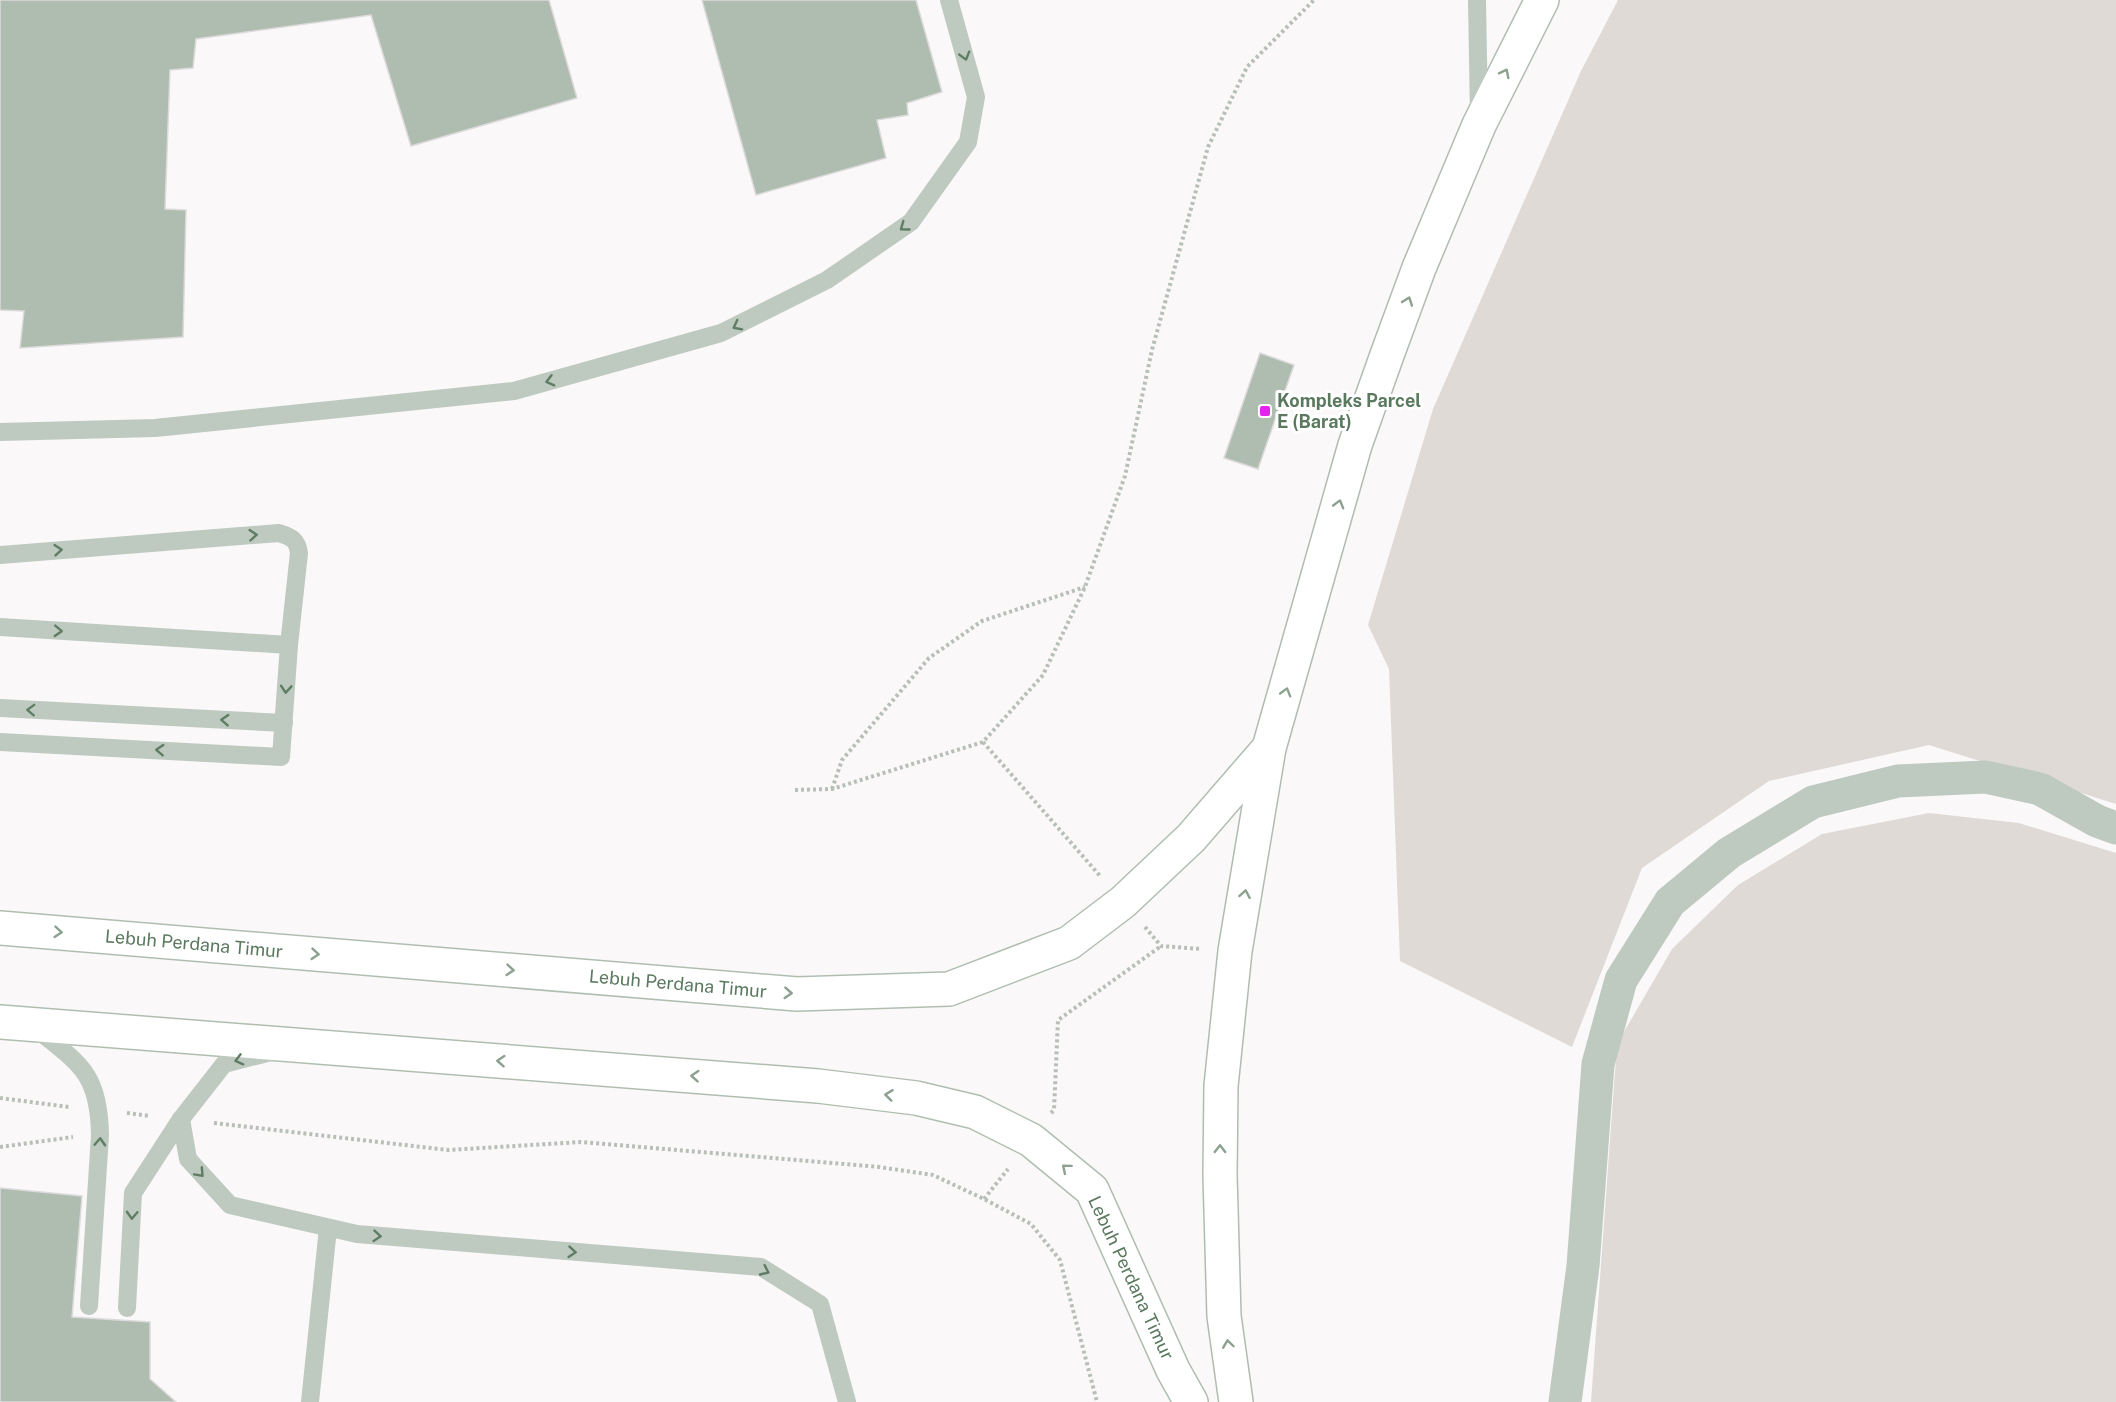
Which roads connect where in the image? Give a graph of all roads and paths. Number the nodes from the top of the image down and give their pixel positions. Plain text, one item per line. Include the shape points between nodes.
1 (949, 0) edge
2 (1314, 0) edge
3 (1477, 0) edge
4 (1542, 0) edge
5 (1479, 126) junction
6 (0, 432) edge
7 (0, 555) edge
8 (1085, 586) junction
9 (0, 627) edge
10 (289, 645) junction
11 (0, 708) edge
12 (284, 723) junction
13 (0, 742) edge
14 (983, 742) junction
15 (1269, 748) junction
16 (832, 789) junction
17 (795, 790) dead end
18 (2116, 828) edge
19 (1123, 902) junction
20 (0, 928) edge
21 (1161, 946) junction
22 (1235, 951) junction
23 (15, 1023) edge
24 (296, 1045) junction
25 (0, 1098) edge
26 (100, 1110) junction
27 (181, 1119) junction
28 (100, 1135) junction
29 (1031, 1140) junction
30 (0, 1147) edge
31 (984, 1199) junction
32 (328, 1228) junction
33 (89, 1306) dead end
34 (127, 1308) dead end
35 (310, 1402) edge
36 (847, 1402) edge
37 (1097, 1402) edge
38 (1191, 1402) edge
39 (1236, 1402) edge
40 (1565, 1402) edge

1 -> 6 lane via 976,97 968,142 911,222 827,280 721,333 514,391 155,428
2 - 8 path via 1247,67 1208,147 1152,350 1125,476
3 - 5 lane
5 -> 4 main road
15 -> 5 main road via 1358,436 1419,268
7 -> 10 lane via 279,533 292,537 298,543 299,553
8 - 14 path via 1043,675
8 - 16 path via 982,621 929,658 842,760
9 -> 10 lane
10 -> 12 lane
12 -> 11 lane
12 -> 13 lane via 282,757
14 - 16 path
14 - 19 path
15 - 19 main road, Lebuh Perdana Timur via 1191,838
22 -> 15 main road
16 - 17 path
18 - 40 street via 2040,789 1985,777 1898,781 1813,802 1729,853 1670,902 1621,980 1598,1064 1583,1266
20 -> 19 main road, Lebuh Perdana Timur via 797,994 949,989 1069,943
19 - 21 path
21 - 22 path
21 - 29 path via 1058,1020 1054,1110
39 -> 22 main road via 1224,1316 1220,1175 1221,1086
23 - 24 main road, Lebuh Perdana Timur
23 - 26 lane via 77,1061 90,1079
24 -> 27 lane via 224,1065
29 -> 24 main road, Lebuh Perdana Timur via 975,1112 916,1098 818,1086
25 - 26 path
26 - 27 path
26 - 28 lane
27 - 31 path via 448,1150 580,1142 879,1167 933,1175
27 -> 32 lane via 188,1159 230,1205
27 -> 34 lane via 133,1193
28 - 30 path
33 -> 28 lane
29 - 31 path
38 -> 29 main road, Lebuh Perdana Timur via 1092,1190
31 - 37 path via 1031,1224 1060,1260
32 - 35 lane
32 -> 36 lane via 357,1234 761,1267 820,1304

